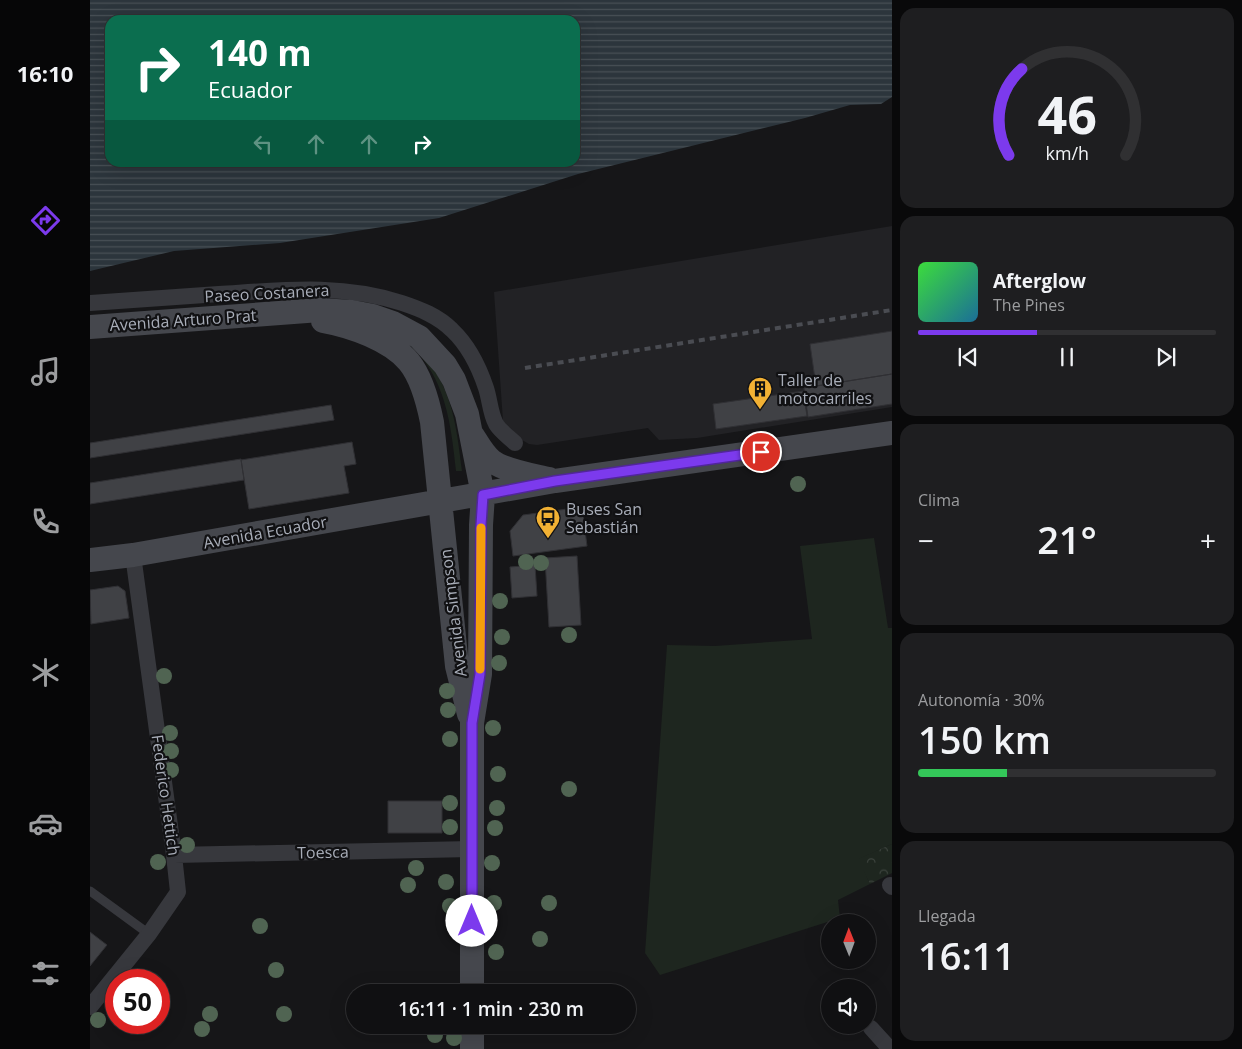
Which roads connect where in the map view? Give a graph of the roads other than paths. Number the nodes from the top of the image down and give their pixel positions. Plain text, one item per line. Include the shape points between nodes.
1 (90, 303) edge
2 (276, 314) junction
3 (90, 327) edge
4 (470, 432) junction
5 (892, 433) edge
6 (515, 443) dead end
7 (555, 481) junction
8 (483, 495) junction
9 (440, 502) junction
10 (133, 555) junction
11 (90, 560) edge
12 (472, 723) junction
13 (472, 849) junction
14 (174, 855) junction
15 (90, 891) edge
16 (149, 934) junction
17 (472, 984) edge
18 (90, 1007) edge
19 (472, 1034) edge
20 (876, 1034) edge
21 (472, 1049) edge
22 (890, 1049) edge

1 - 6 street, Paseo Costanera via 298,289 365,293 397,302 433,316 462,340 480,371 497,425
2 - 3 main road, Avenida Arturo Prat
2 - 4 main road, Avenida Arturo Prat via 320,310 352,312 379,318 419,337 433,350 454,380 462,397
2 - 9 main road, Avenida Arturo Prat via 350,328 391,346 409,362 421,383 432,422
4 - 7 main road via 492,461
4 - 8 main road, Avenida Arturo Prat
5 - 7 main road
7 - 8 main road, Avenida Ecuador
8 - 9 main road, Avenida Ecuador
8 - 12 main road, Avenida Simpson via 480,674
9 - 10 main road, Avenida Ecuador
9 - 12 main road, Avenida Simpson via 457,666
10 - 11 main road, Avenida Ecuador
10 - 14 street, Federico Hettich
12 - 13 main road, Avenida Simpson
13 - 14 street, Toesca
13 - 17 main road, Avenida Simpson
14 - 16 street, Federico Hettich via 178,892
15 - 16 lane
16 - 18 street, Federico Hettich
19 - 21 main road
20 - 22 street

